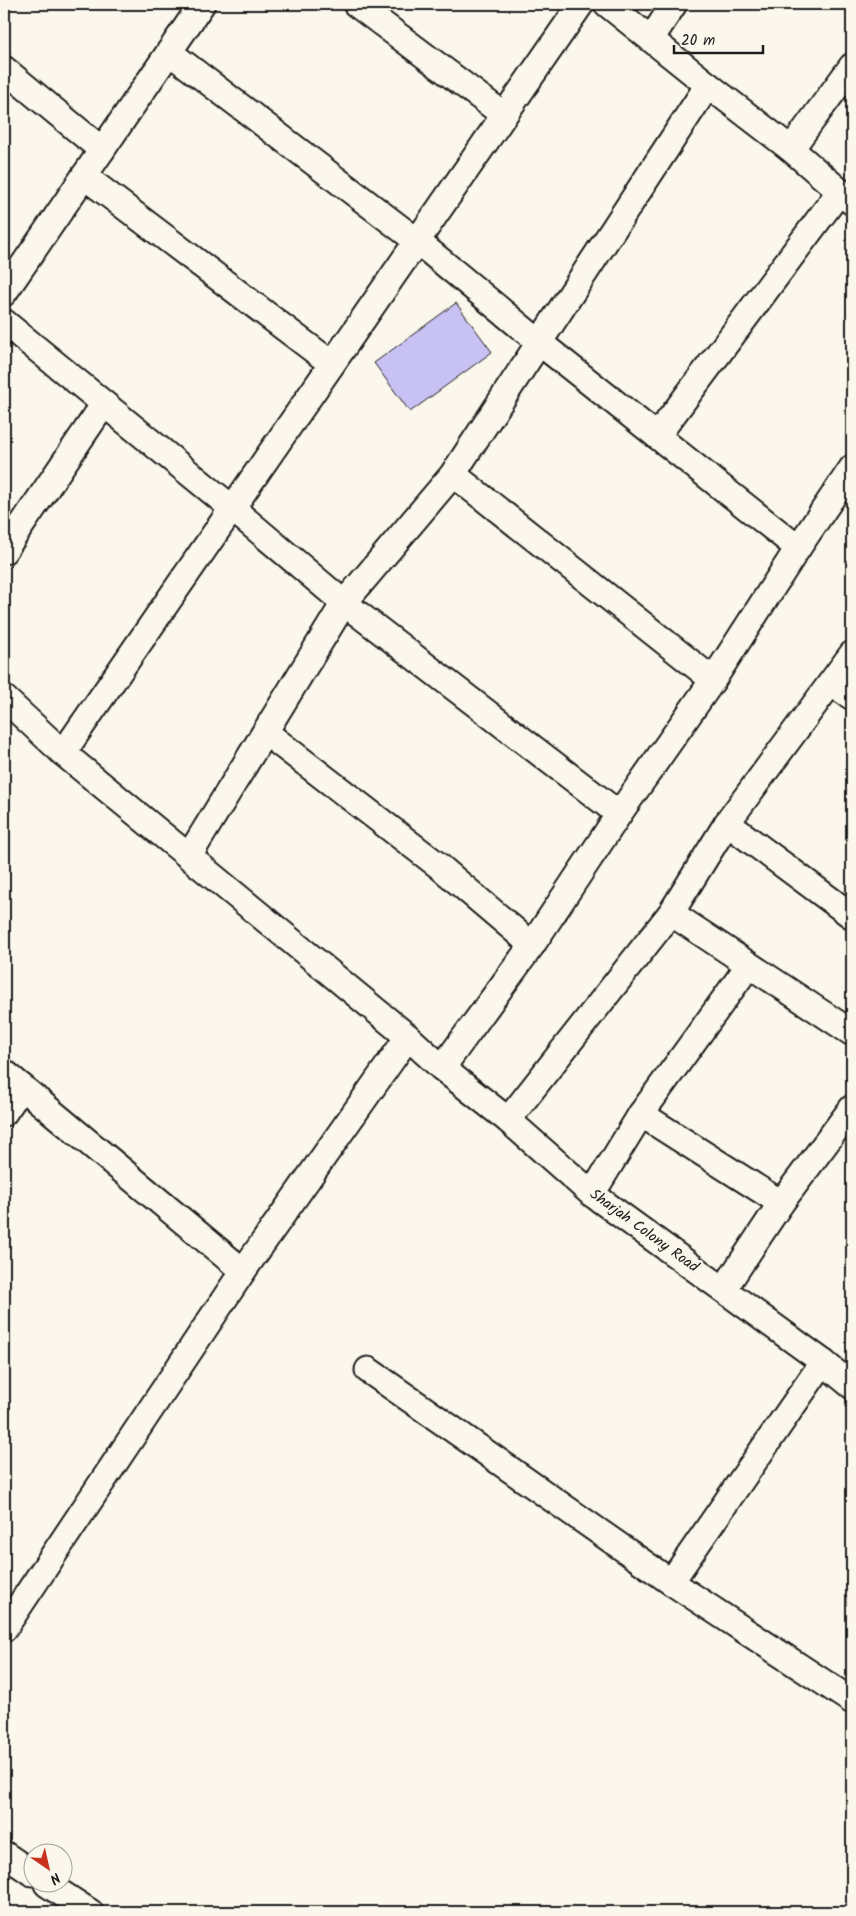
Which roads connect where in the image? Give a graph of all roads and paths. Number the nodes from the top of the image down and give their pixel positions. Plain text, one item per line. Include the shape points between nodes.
1 (202, 4) edge
2 (356, 4) edge
3 (581, 4) edge
4 (607, 4) edge
5 (674, 4) edge
6 (651, 39) junction
7 (169, 52) junction
8 (852, 66) edge
9 (4, 69) edge
10 (708, 86) junction
11 (504, 115) junction
12 (791, 149) junction
13 (102, 150) junction
14 (84, 176) junction
15 (846, 196) edge
16 (417, 241) junction
17 (4, 292) edge
18 (4, 322) edge
19 (540, 343) junction
20 (332, 364) junction
21 (104, 404) junction
22 (657, 436) junction
23 (852, 468) edge
24 (453, 474) junction
25 (233, 509) junction
26 (798, 548) junction
27 (4, 552) edge
28 (344, 603) junction
29 (852, 654) edge
30 (713, 680) junction
31 (831, 683) junction
32 (852, 698) edge
33 (4, 700) edge
34 (265, 732) junction
35 (63, 753) junction
36 (619, 814) junction
37 (727, 823) junction
38 (189, 856) junction
39 (671, 913) junction
40 (852, 916) edge
41 (532, 945) junction
42 (749, 965) junction
43 (852, 1034) edge
44 (408, 1037) junction
45 (442, 1068) junction
46 (13, 1080) edge
47 (852, 1108) edge
48 (4, 1113) edge
49 (641, 1114) junction
50 (508, 1120) junction
51 (592, 1194) junction
52 (781, 1203) junction
53 (242, 1271) junction
54 (724, 1289) junction
55 (823, 1362) junction
56 (368, 1370) dead end
57 (852, 1386) edge
58 (671, 1582) junction
59 (4, 1629) edge
60 (852, 1701) edge
61 (4, 1854) edge
62 (22, 1866) edge
63 (63, 1894) edge
64 (90, 1912) edge

1 - 7 street
2 - 11 street
3 - 11 street
4 - 6 street
5 - 6 street
6 - 10 street
7 - 13 street
7 - 16 street
8 - 12 street
9 - 13 street
10 - 12 street
10 - 19 street
11 - 16 street
12 - 15 street
13 - 14 street
14 - 17 street
14 - 20 street
15 - 22 street
16 - 19 street
16 - 20 street
18 - 21 street
19 - 22 street
19 - 24 street
20 - 25 street
21 - 25 street
21 - 27 street
22 - 26 street
23 - 26 street
24 - 28 street
24 - 30 street
25 - 28 street
25 - 35 street
26 - 30 street
28 - 34 street
28 - 36 street
29 - 31 street
30 - 36 street
31 - 32 street
31 - 37 street
33 - 35 street, Sharjah Colony Road
34 - 38 street
34 - 41 street via 439,866
35 - 38 street, Sharjah Colony Road
36 - 41 street
37 - 39 street
37 - 40 street
38 - 44 street, Sharjah Colony Road
39 - 42 street
39 - 50 street
41 - 45 street
42 - 43 street
42 - 49 street
44 - 45 street, Sharjah Colony Road
44 - 53 street
45 - 50 street, Sharjah Colony Road
46 - 48 street
46 - 53 street
47 - 52 street
49 - 51 street
49 - 52 street
50 - 51 street, Sharjah Colony Road
51 - 54 street, Sharjah Colony Road
52 - 54 street
53 - 59 street
54 - 55 street, Sharjah Colony Road
55 - 57 street, Sharjah Colony Road
55 - 58 street
56 - 58 street
58 - 60 street
61 - 62 street
63 - 64 street

